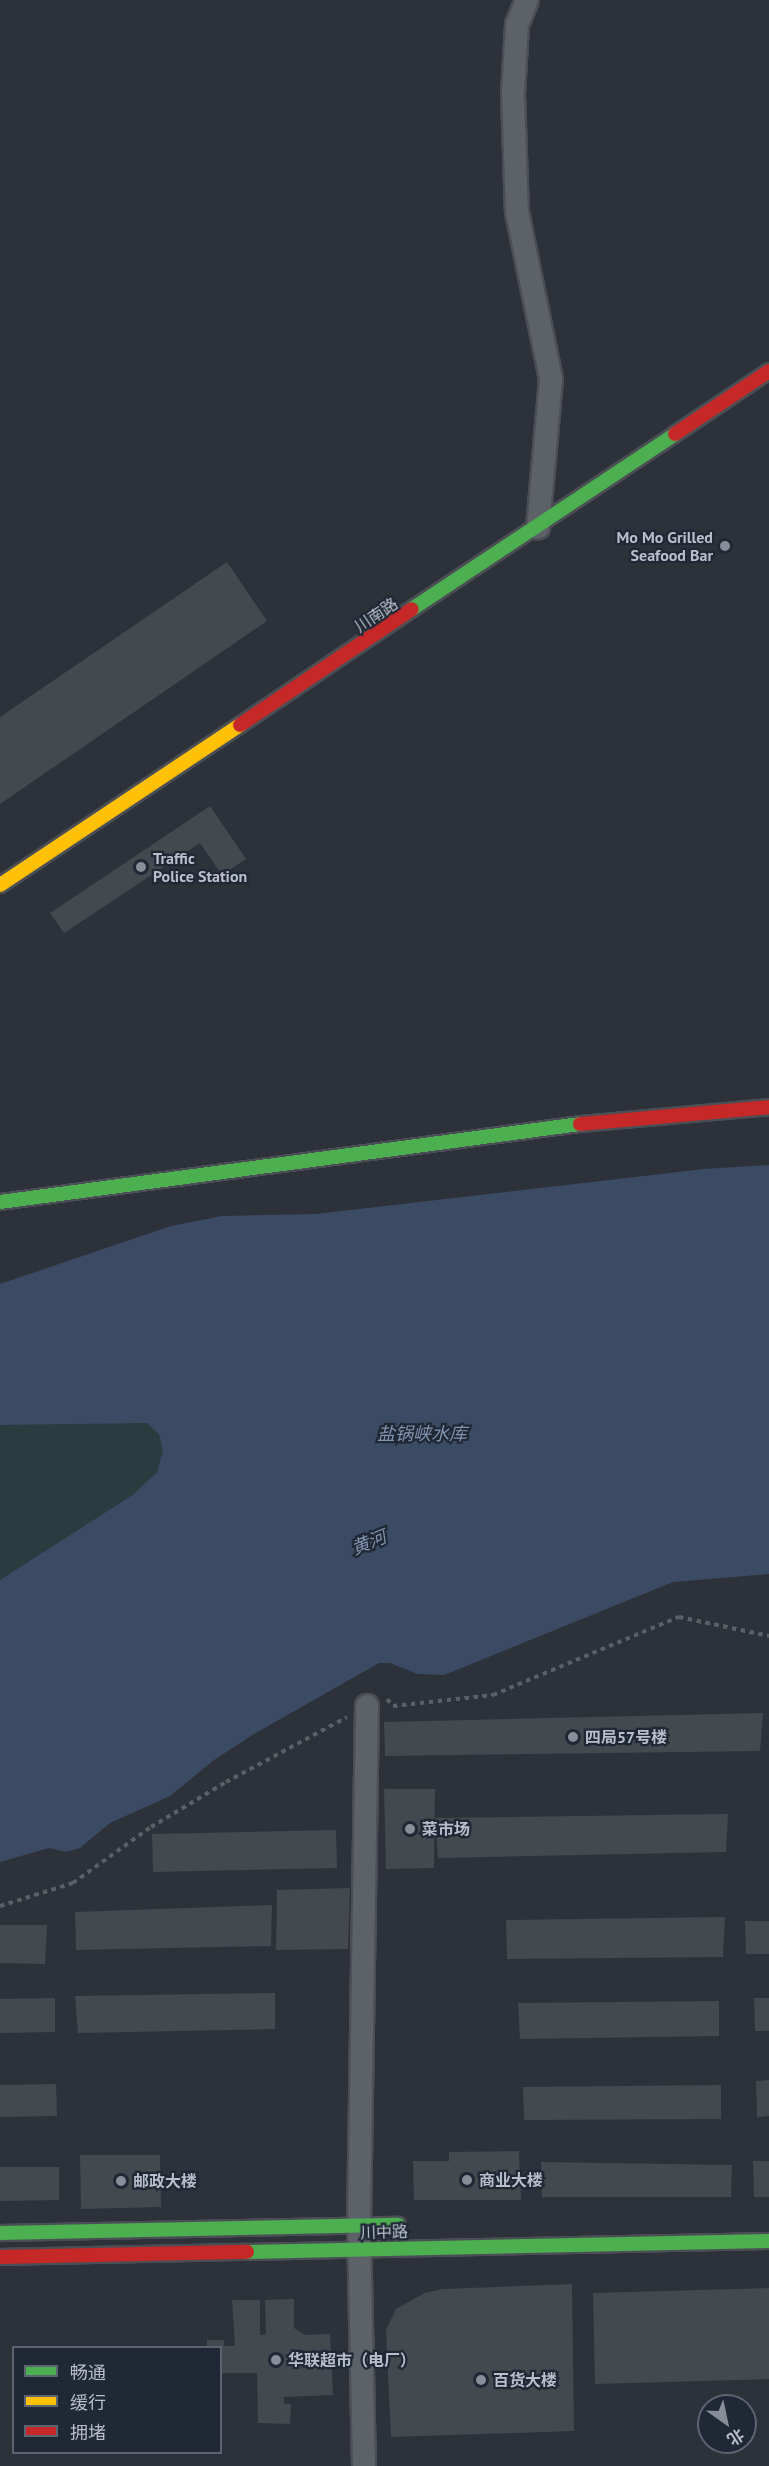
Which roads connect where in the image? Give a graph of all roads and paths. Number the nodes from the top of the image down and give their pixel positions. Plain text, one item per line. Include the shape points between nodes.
1 (527, 0) edge
2 (769, 371) edge
3 (538, 527) junction
4 (0, 885) edge
5 (769, 1107) edge
6 (0, 1202) edge
7 (367, 1706) dead end
8 (418, 2225) dead end
9 (359, 2226) junction
10 (0, 2233) edge
11 (769, 2241) edge
12 (359, 2248) junction
13 (0, 2256) edge
14 (364, 2466) edge

1 - 3 street via 517,25 513,94 518,212 551,379
2 - 3 street, 川南路
3 - 4 street, 川南路
5 - 6 street via 616,1119
7 - 9 street
8 - 9 street, 川中路
9 - 10 street, 川中路
9 - 12 street
11 - 12 street, 川中路
12 - 13 street, 川中路
12 - 14 street

